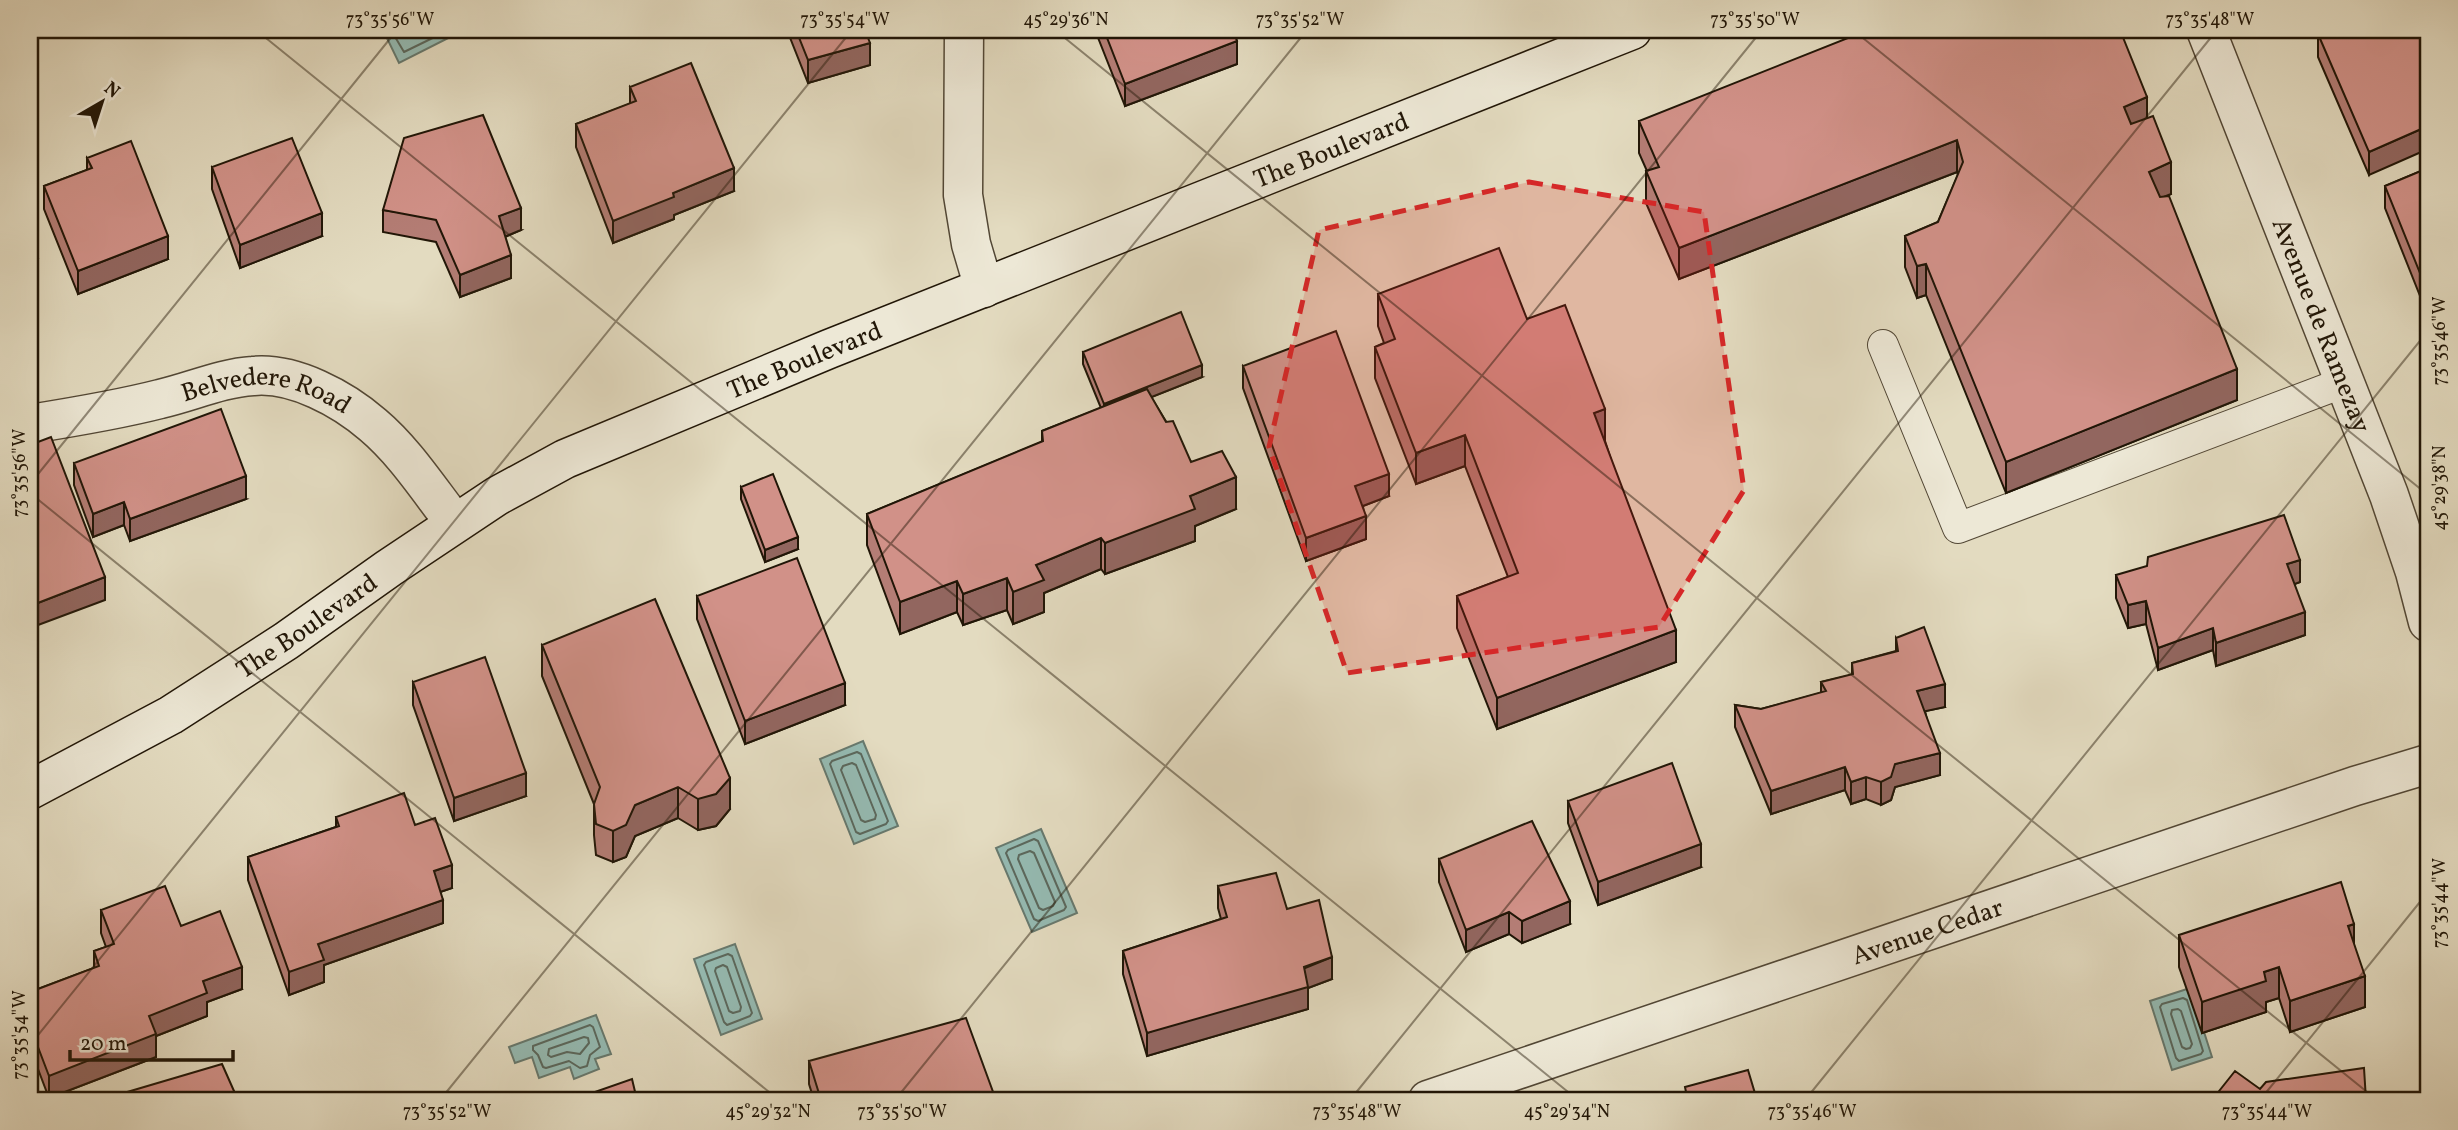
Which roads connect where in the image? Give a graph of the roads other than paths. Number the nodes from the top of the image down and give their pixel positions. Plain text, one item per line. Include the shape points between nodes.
1 (964, 30) edge
2 (1632, 30) edge
3 (2206, 30) edge
4 (984, 288) junction
5 (1883, 345) dead end
6 (2345, 382) junction
7 (30, 424) edge
8 (455, 523) junction
9 (2428, 622) edge
10 (2428, 764) edge
11 (30, 790) edge
12 (1428, 1100) edge

1 - 4 street via 962,195
2 - 4 street, The Boulevard
3 - 6 street, Avenue de Ramezay
4 - 8 street, The Boulevard via 598,444 529,477
5 - 6 lane via 1958,528
6 - 9 street, Avenue de Ramezay via 2404,536
7 - 8 street, Belvedere Road via 122,408 246,376 279,378 318,391 374,425
8 - 11 street, The Boulevard via 171,715
10 - 12 street, Avenue Cedar

